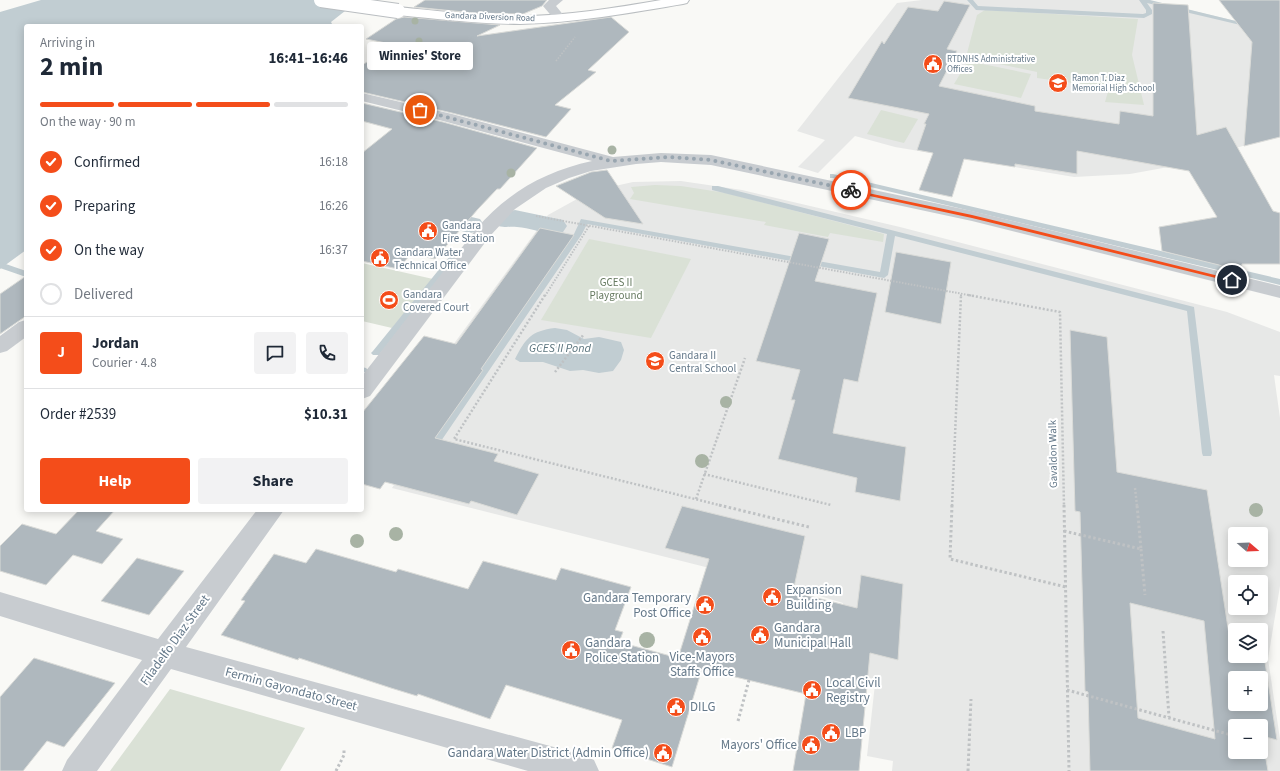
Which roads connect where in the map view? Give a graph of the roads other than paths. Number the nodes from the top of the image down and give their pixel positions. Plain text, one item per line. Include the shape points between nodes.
1 (321, 0) edge
2 (557, 0) edge
3 (683, 0) edge
4 (559, 17) junction
5 (364, 97) edge
6 (611, 161) junction
7 (1280, 292) edge
8 (24, 328) edge
9 (0, 346) edge
10 (372, 363) edge
11 (364, 385) edge
12 (270, 512) edge
13 (0, 604) edge
14 (164, 654) junction
15 (78, 771) edge
16 (582, 771) edge

1 - 4 highway, Gandara Diversion Road, bridge via 464,18 520,20
2 - 4 street via 549,6
3 - 4 highway, Gandara Diversion Road
5 - 6 street
6 - 7 street via 647,158 711,160 972,216
6 - 10 street via 573,171 517,199 504,210
8 - 9 street
10 - 11 street
12 - 14 street, Filadelfo Diaz Street
13 - 14 street, Fermin Gayondato Street
14 - 15 street, Filadelfo Diaz Street
14 - 16 street, Fermin Gayondato Street

